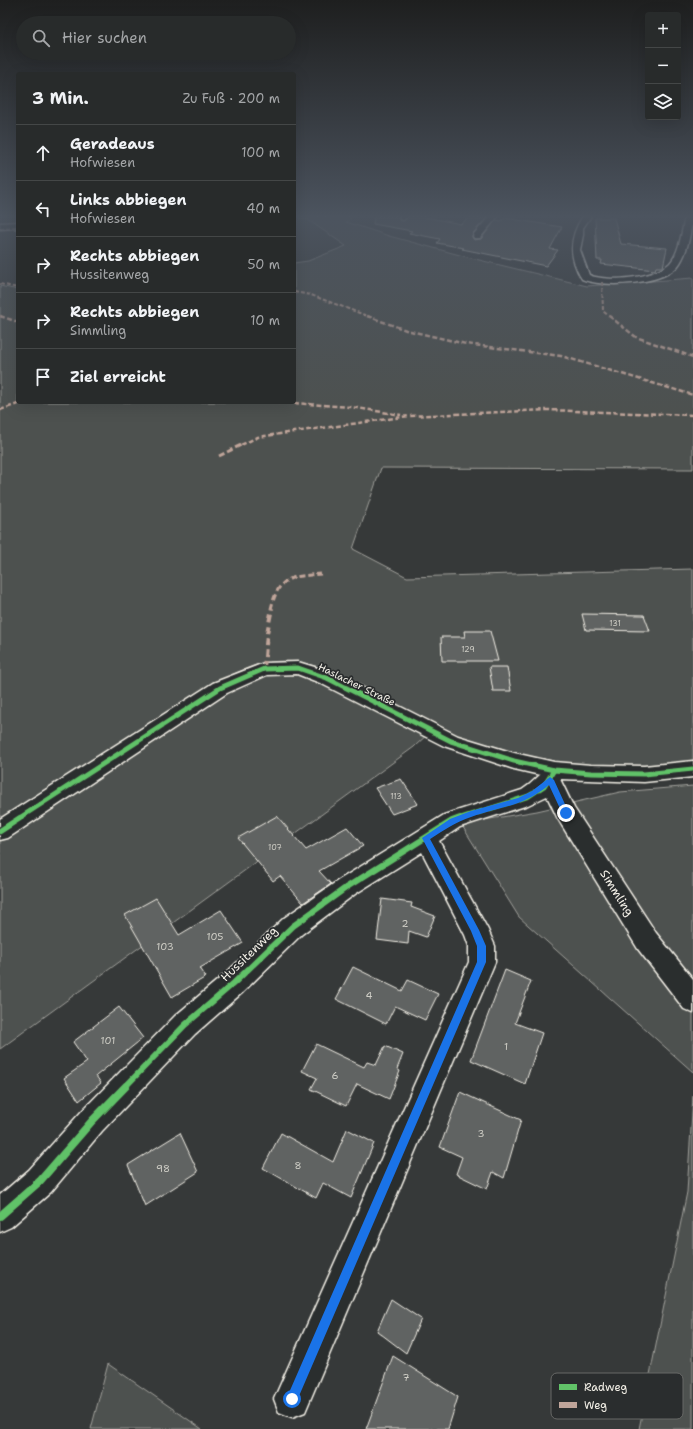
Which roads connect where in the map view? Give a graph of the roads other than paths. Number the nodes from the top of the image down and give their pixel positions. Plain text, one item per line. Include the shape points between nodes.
1 (693, 769) edge
2 (552, 775) junction
3 (0, 831) edge
4 (426, 838) junction
5 (693, 1000) edge
6 (0, 1216) edge
7 (292, 1399) dead end

1 - 2 street, Haslacher Straße via 644,774
2 - 3 street, Haslacher Straße via 451,741 310,671 298,668 264,669 220,688
2 - 4 street, Hussitenweg via 534,793 520,800 452,821
2 - 5 street, Simmling via 566,813 647,941
4 - 6 street, Hussitenweg via 347,887 293,926 186,1025 92,1121 40,1181
4 - 7 street via 475,930 482,946 482,962

